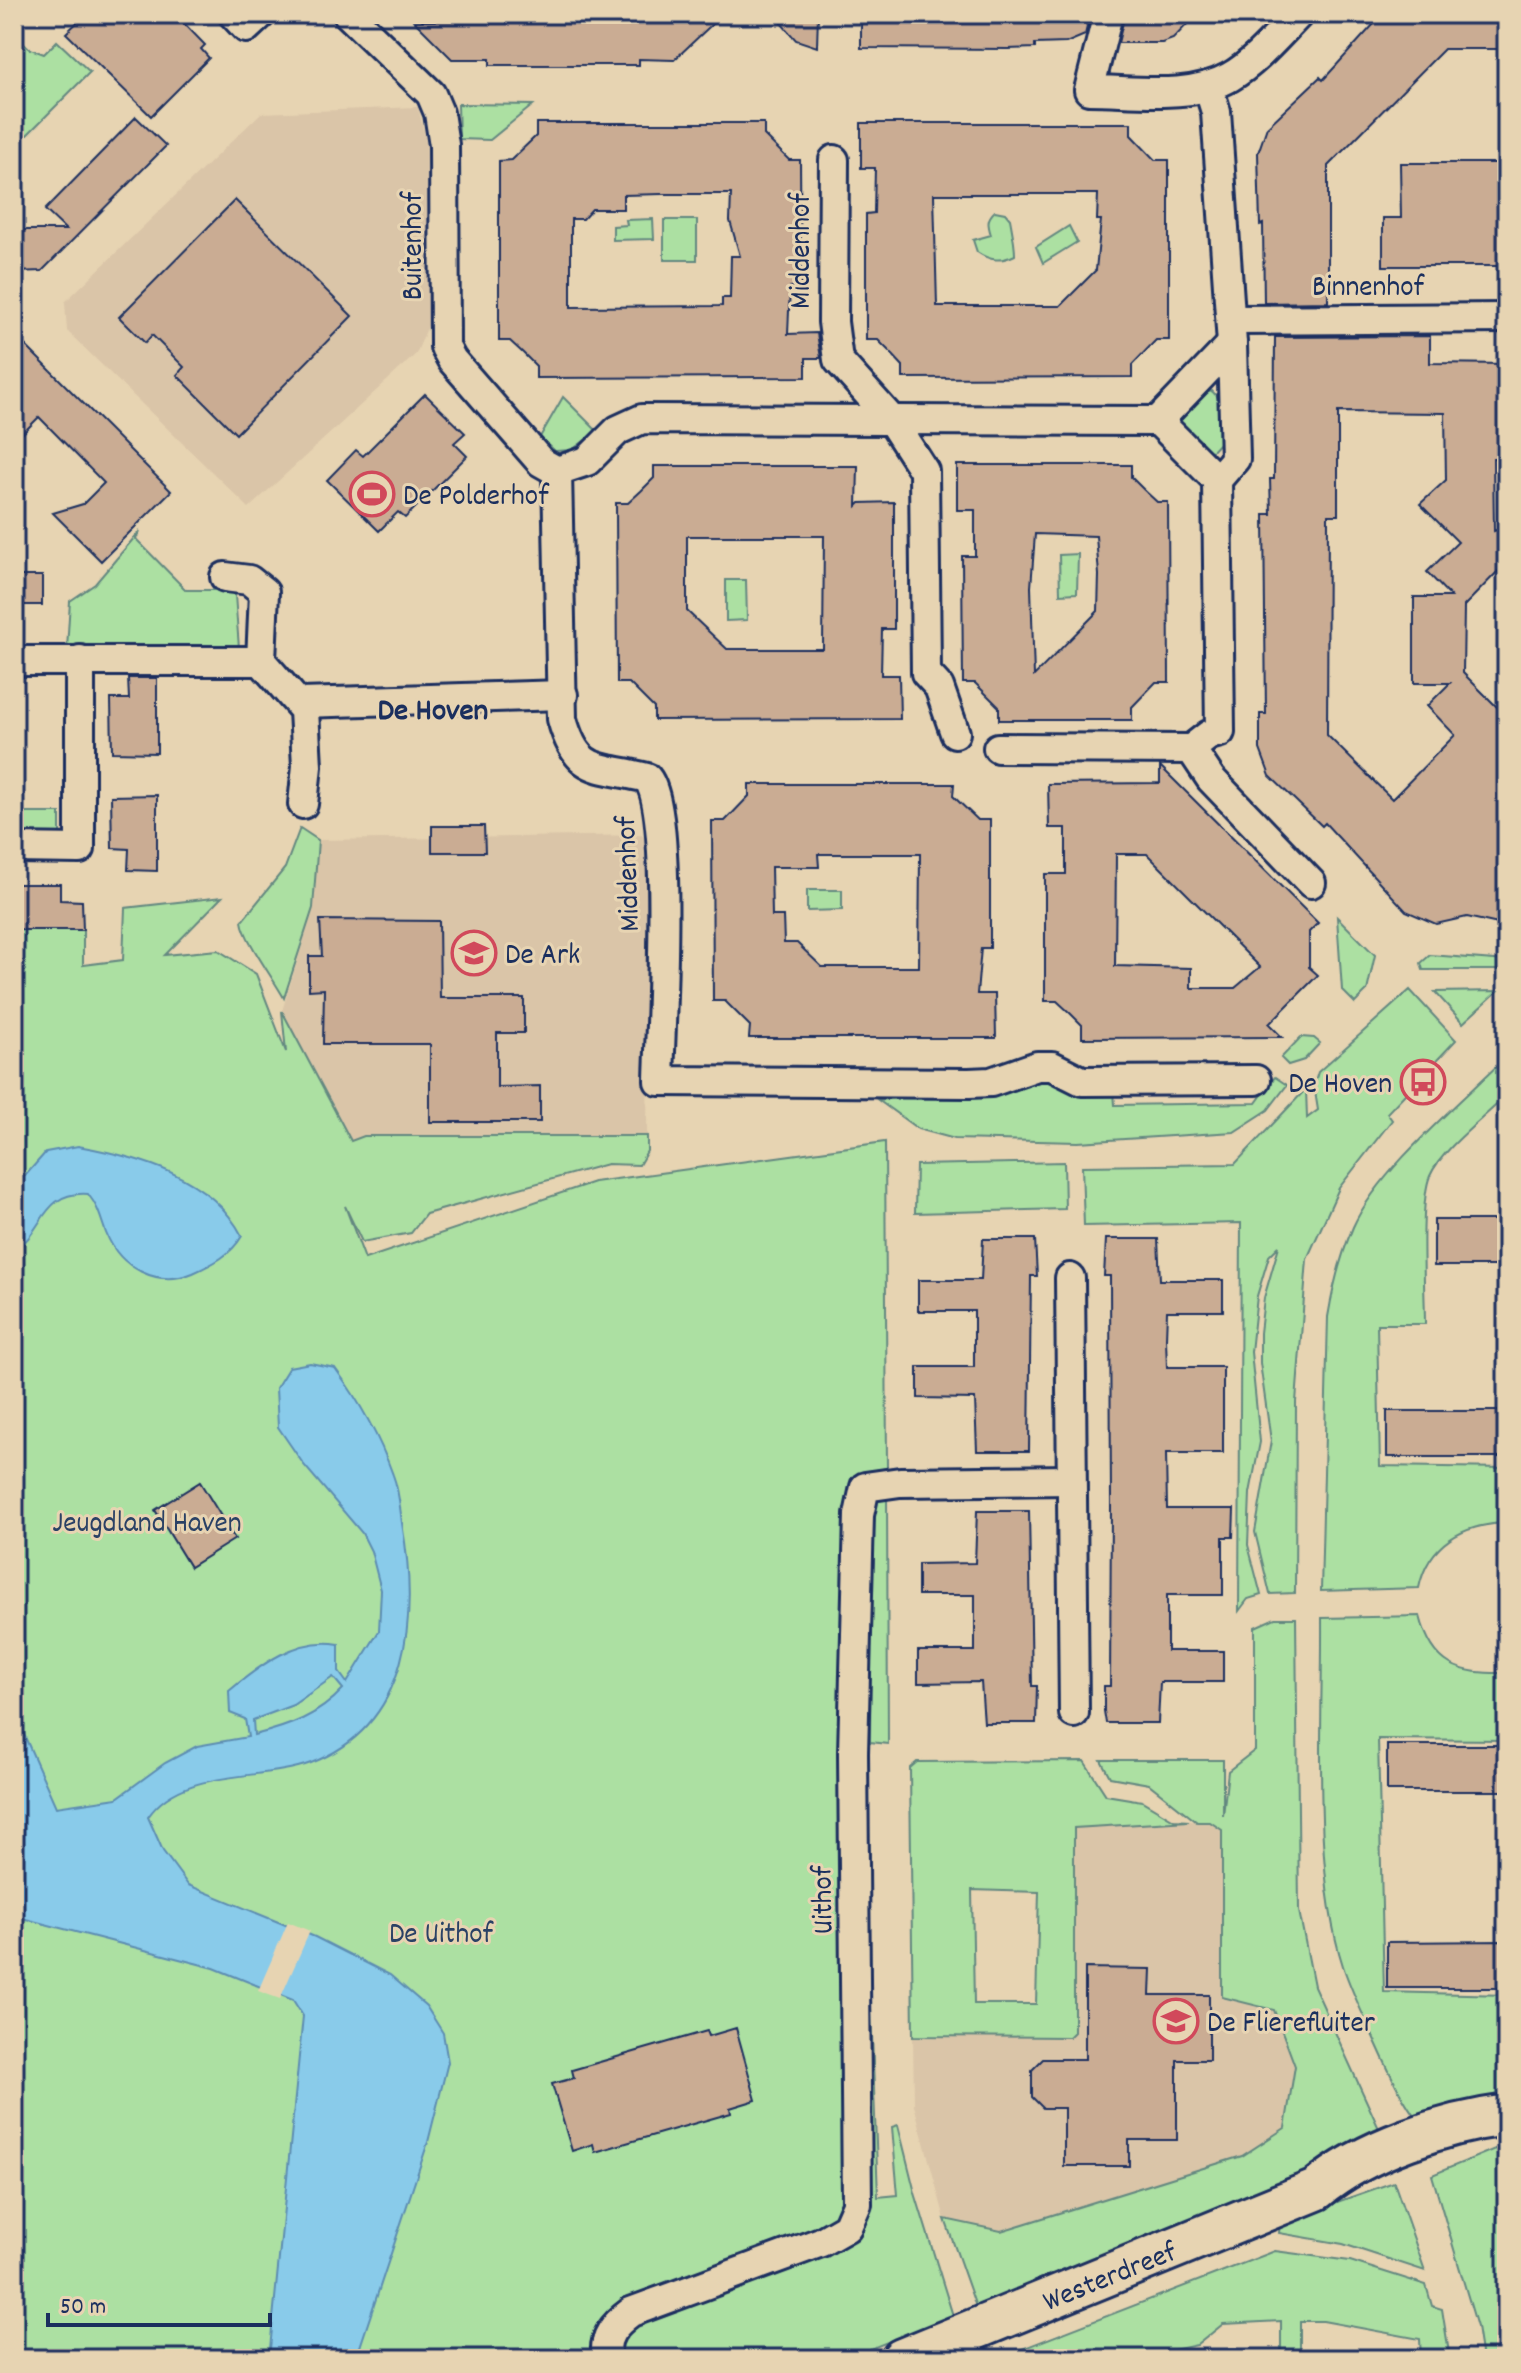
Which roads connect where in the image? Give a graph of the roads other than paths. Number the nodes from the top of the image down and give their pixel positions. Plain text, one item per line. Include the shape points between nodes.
1 (233, 14) edge
2 (261, 14) edge
3 (348, 14) edge
4 (1108, 14) edge
5 (1299, 14) edge
6 (1208, 86) junction
7 (834, 160) dead end
8 (1507, 318) edge
9 (1232, 332) junction
10 (890, 418) junction
11 (1158, 421) junction
12 (557, 471) junction
13 (1217, 480) junction
14 (225, 577) dead end
15 (80, 660) junction
16 (14, 661) edge
17 (261, 661) junction
18 (563, 695) junction
19 (301, 703) junction
20 (1220, 732) junction
21 (955, 733) dead end
22 (998, 748) dead end
23 (1191, 749) junction
24 (1211, 779) junction
25 (303, 804) dead end
26 (14, 848) edge
27 (1311, 883) dead end
28 (1256, 1080) dead end
29 (1070, 1278) dead end
30 (1071, 1480) junction
31 (1074, 1713) dead end
32 (1507, 2116) edge
33 (607, 2359) edge
34 (902, 2359) edge

1 - 2 street via 246,28
3 - 12 street, Buitenhof via 431,94 439,113 444,145 445,347 541,462
4 - 6 street via 1089,90
5 - 6 street via 1251,61
6 - 9 street via 1216,112
7 - 10 street, Middenhof via 833,322 838,360
8 - 9 street, Binnenhof
9 - 11 street
9 - 13 street via 1235,459
10 - 11 street
10 - 12 street via 642,419 618,430 587,461
10 - 21 street, Middenhof via 924,471 926,673 939,687
11 - 13 street
12 - 18 street, Middenhof
13 - 20 street
14 - 17 street via 249,580 264,592
15 - 16 street
15 - 17 street
15 - 26 street via 80,849
17 - 19 street
18 - 19 street
18 - 28 street, Middenhof via 562,719 581,759 596,770 647,778 656,788 664,835 659,1081 969,1083 991,1082 1037,1066 1052,1066 1082,1081
19 - 25 street via 307,766
20 - 23 street
20 - 24 street via 1220,767
22 - 23 street
23 - 24 street
24 - 27 street
29 - 30 street
30 - 31 street
30 - 33 street, Uithof via 865,1487 859,1515 853,1753 857,2204 847,2227 821,2242 631,2312 614,2324
32 - 34 main road, Westerdreef via 1458,2121 1341,2169 1316,2190

